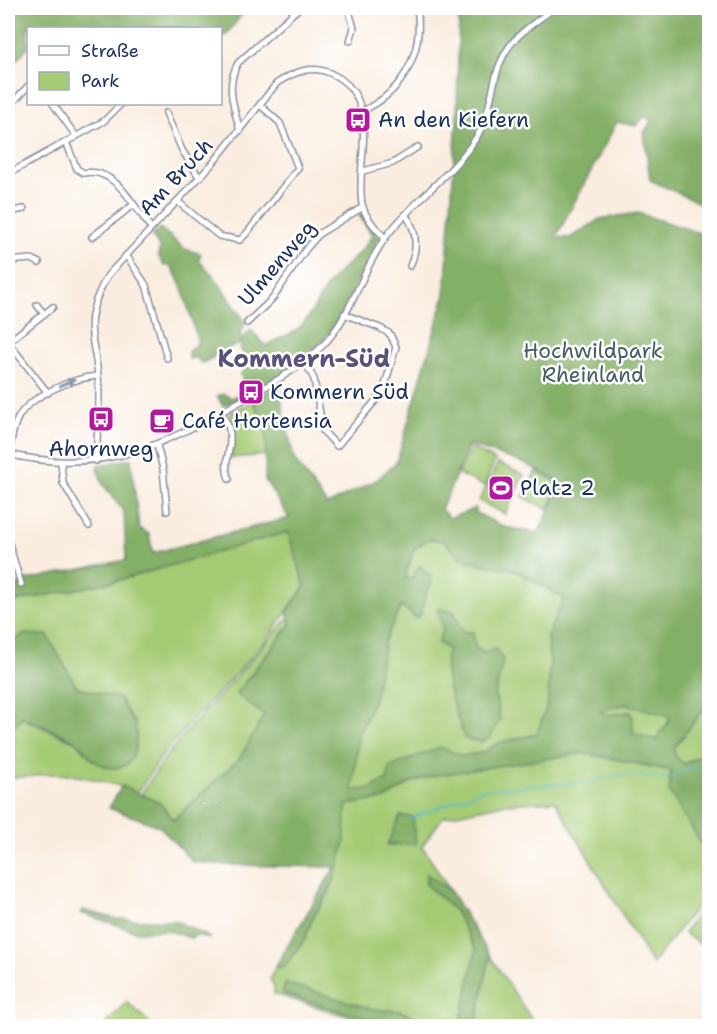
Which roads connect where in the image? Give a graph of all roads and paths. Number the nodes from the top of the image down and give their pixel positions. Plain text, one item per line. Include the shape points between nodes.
1 (299, 8) edge
2 (348, 8) edge
3 (417, 8) edge
4 (554, 8) edge
5 (350, 41) dead end
6 (27, 87) edge
7 (54, 105) edge
8 (119, 105) edge
9 (261, 105) junction
10 (8, 108) edge
11 (362, 111) junction
12 (166, 113) dead end
13 (240, 131) junction
14 (76, 136) junction
15 (66, 142) junction
16 (418, 147) dead end
17 (9, 171) edge
18 (363, 171) junction
19 (200, 177) junction
20 (177, 201) junction
21 (133, 205) junction
22 (363, 207) junction
23 (24, 209) dead end
24 (8, 212) edge
25 (405, 214) junction
26 (151, 228) junction
27 (92, 237) dead end
28 (385, 238) junction
29 (126, 255) junction
30 (8, 261) edge
31 (39, 263) dead end
32 (410, 266) dead end
33 (37, 305) dead end
34 (52, 307) dead end
35 (44, 314) junction
36 (344, 314) junction
37 (247, 323) dead end
38 (8, 344) edge
39 (167, 358) dead end
40 (305, 363) junction
41 (98, 376) junction
42 (48, 393) junction
43 (221, 411) junction
44 (157, 445) junction
45 (8, 454) edge
46 (96, 461) junction
47 (61, 463) junction
48 (229, 478) dead end
49 (167, 511) dead end
50 (89, 526) dead end
51 (8, 540) edge
52 (21, 584) dead end
53 (38, 1022) dead end
54 (51, 1026) edge

1 - 13 street via 238,63 231,75 230,91
2 - 5 street via 354,28
3 - 11 street via 418,46 410,67 395,88
4 - 25 street via 507,50 482,127 457,160
6 - 10 street
7 - 14 street
8 - 14 street via 104,121
9 - 11 street, Am Bruch via 286,76 315,69 331,73 350,86
9 - 13 street, Am Bruch
9 - 20 street via 280,123 298,168 247,233 240,240 219,236
11 - 18 street, Am Bruch
12 - 19 street via 182,150
13 - 19 street, Am Bruch
14 - 15 street
15 - 17 street
15 - 21 street via 77,169 84,173 94,171 116,182
16 - 18 street via 387,165
18 - 22 street, Am Bruch
19 - 20 street, Am Bruch
20 - 26 street, Am Bruch
21 - 26 street
21 - 27 street
22 - 28 street
22 - 37 street, Ulmenweg via 320,233 273,298
23 - 24 street
25 - 28 street
25 - 32 street via 416,234 416,252
26 - 29 street, Am Bruch
28 - 36 street
29 - 39 street via 146,285
29 - 41 street, Am Bruch via 96,296 90,321
30 - 31 street via 32,259
33 - 35 street
34 - 35 street
35 - 38 street
36 - 40 street via 326,343
36 - 40 street via 390,334 396,347 384,392 337,446 323,430 314,379
38 - 42 street
40 - 43 street
42 -> 41 street via 69,381
41 - 46 street, Am Bruch
42 - 45 street via 20,414
43 - 44 street
43 - 48 street via 230,430 225,470
44 - 46 street
44 - 49 street
45 - 47 street
46 - 47 street
47 - 50 street via 63,483
51 - 52 street
53 - 54 street

